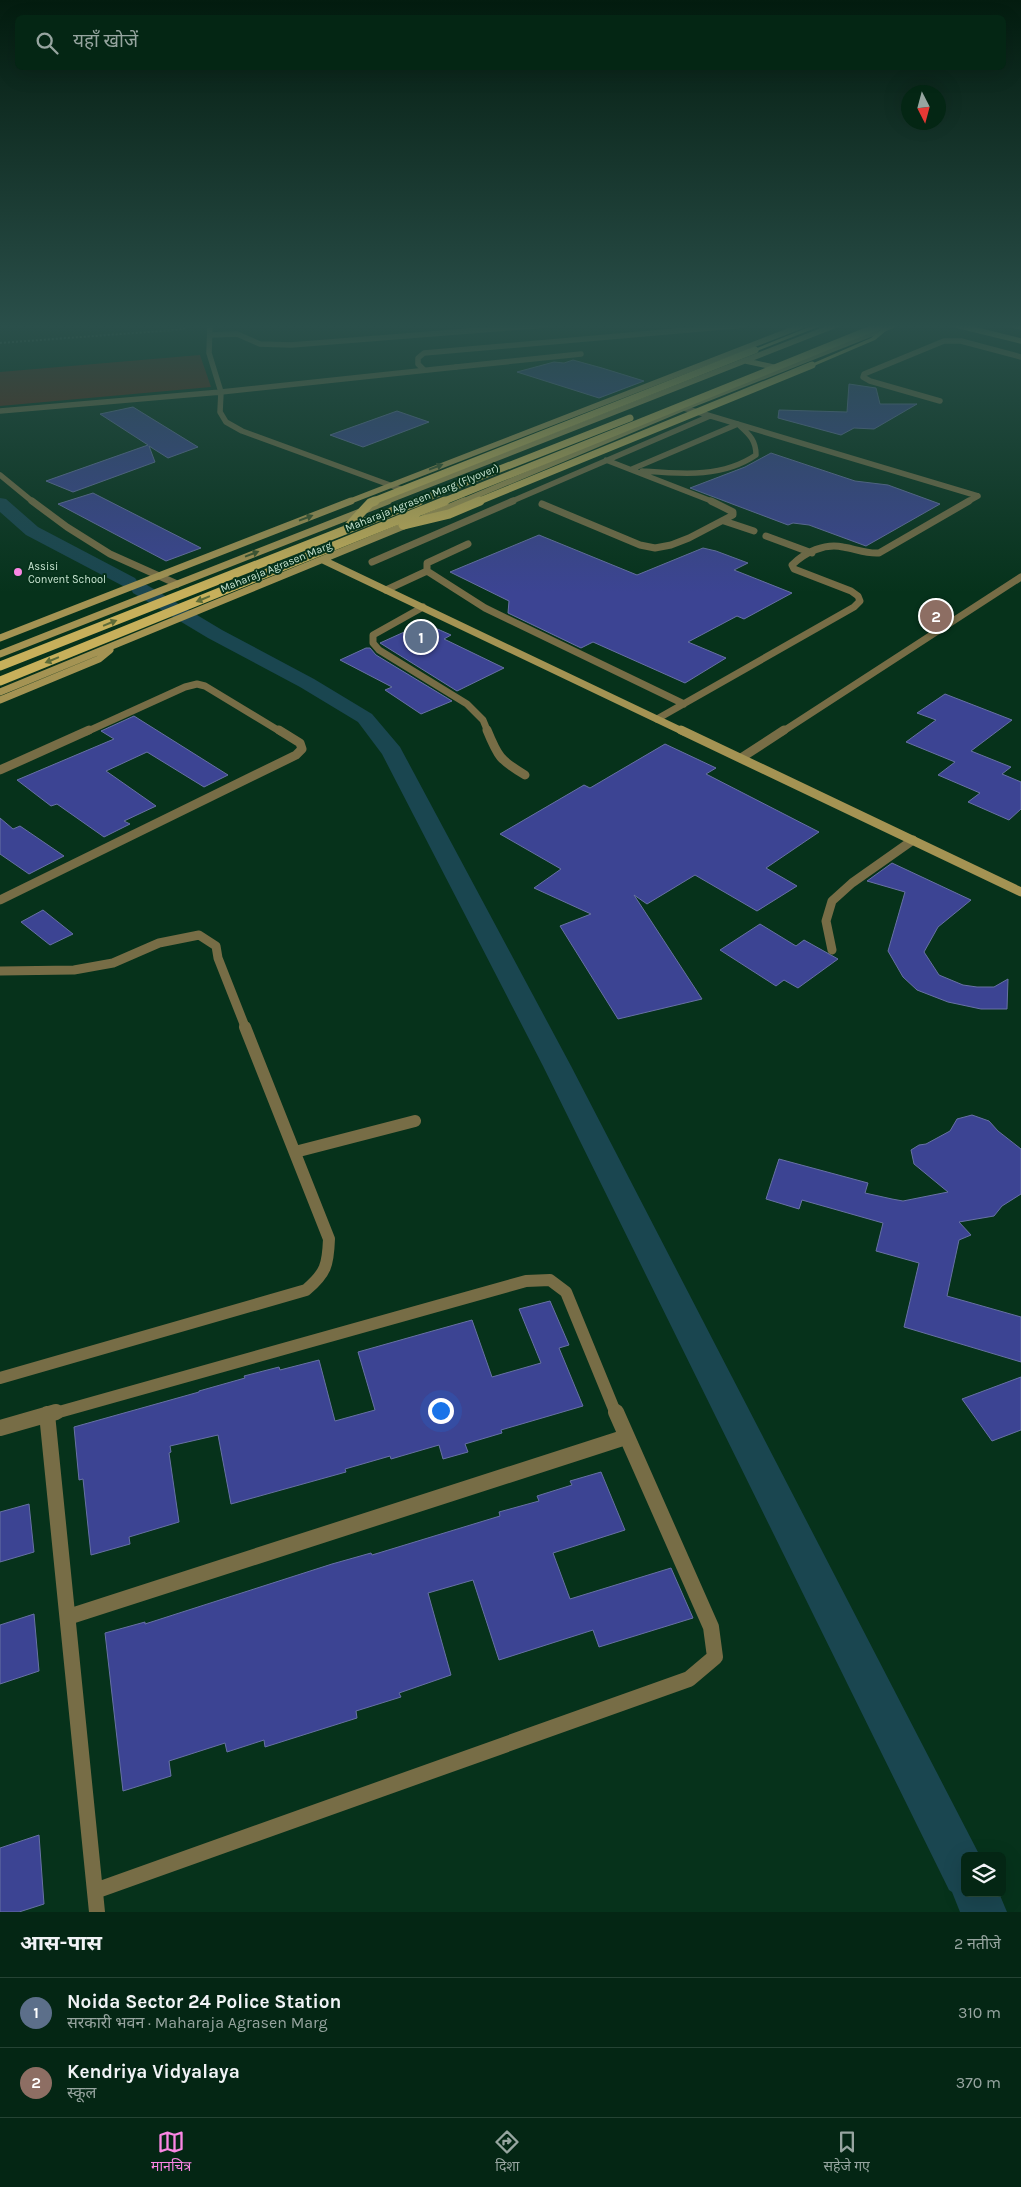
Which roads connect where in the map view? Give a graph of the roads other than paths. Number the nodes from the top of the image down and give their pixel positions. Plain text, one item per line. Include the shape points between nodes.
1 (221, 414) edge
2 (574, 414) edge
3 (593, 414) edge
4 (609, 414) edge
5 (635, 414) edge
6 (664, 414) edge
7 (669, 414) edge
8 (692, 414) edge
9 (704, 414) edge
10 (710, 416) junction
11 (738, 424) junction
12 (655, 439) junction
13 (663, 442) dead end
14 (670, 444) dead end
15 (681, 448) junction
16 (606, 460) junction
17 (631, 470) junction
18 (0, 475) edge
19 (391, 485) junction
20 (410, 493) junction
21 (542, 504) dead end
22 (724, 521) junction
23 (345, 530) junction
24 (754, 531) dead end
25 (359, 536) junction
26 (766, 536) dead end
27 (468, 544) dead end
28 (812, 553) junction
29 (323, 560) junction
30 (372, 562) dead end
31 (427, 571) junction
32 (160, 576) junction
33 (1021, 577) edge
34 (176, 585) junction
35 (386, 590) junction
36 (423, 607) junction
37 (0, 638) edge
38 (120, 642) junction
39 (0, 654) edge
40 (0, 666) edge
41 (0, 681) edge
42 (0, 692) edge
43 (0, 700) edge
44 (684, 704) junction
45 (657, 718) junction
46 (741, 758) junction
47 (0, 770) edge
48 (525, 775) dead end
49 (913, 840) junction
50 (1021, 892) edge
51 (0, 900) edge
52 (832, 950) dead end
53 (0, 971) edge
54 (415, 1121) dead end
55 (295, 1152) junction
56 (0, 1378) edge
57 (47, 1414) junction
58 (0, 1428) edge
59 (626, 1437) junction
60 (68, 1618) junction
61 (95, 1891) junction
62 (97, 1912) edge

1 - 19 street via 226,422 242,431
19 -> 2 main road
3 - 23 main road, bridge via 370,503
4 - 20 main road, Maharaja Agrasen Marg
5 - 23 main road, Maharaja Agrasen Marg (Flyover), bridge
6 - 25 main road, Maharaja Agrasen Marg (Flyover), bridge
7 - 29 main road, Maharaja Agrasen Marg
8 - 25 main road, bridge via 449,514
9 - 10 street
10 - 11 street
10 - 12 street
11 - 15 street
11 - 17 street via 756,446 756,455 739,466 679,474
11 - 28 street via 978,496 879,553 824,546
12 - 13 street
12 - 16 street
14 - 15 street
15 - 17 street
16 - 17 street
16 - 30 street
17 - 22 street via 728,508 733,515
18 - 32 street via 91,543
19 - 20 street
32 -> 19 main road
34 -> 20 main road, Maharaja Agrasen Marg
21 - 22 street via 648,547 666,547
22 - 24 street
40 -> 23 main road, Maharaja Agrasen Marg (Flyover), bridge
25 -> 41 main road, Maharaja Agrasen Marg (Flyover), bridge
26 - 28 street
27 - 31 street via 427,563
28 - 44 street via 796,561 792,565 794,569 851,591 860,601
29 - 35 main road
29 - 38 main road, Maharaja Agrasen Marg
31 - 35 street
31 - 44 street via 485,608
32 - 34 street
32 - 37 main road
33 - 46 street
34 - 39 main road, Maharaja Agrasen Marg
35 - 36 main road
36 - 45 main road
36 - 48 street via 381,629 373,635 374,643 379,650 467,704 482,720 504,762
38 - 42 main road, Maharaja Agrasen Marg
38 - 43 main road via 99,659
44 - 45 street
45 - 46 main road
46 - 49 main road
47 - 51 street via 185,686 196,684 205,686 300,743 302,749 296,755
49 - 50 main road
49 - 52 street via 832,901 826,921
53 - 55 street via 74,970 113,963 159,943 199,936 216,946
54 - 55 street
55 - 56 street via 329,1239 324,1276 306,1290
57 - 58 street
57 - 59 street via 526,1281 550,1280 566,1292
57 - 60 street
59 - 60 street
59 - 61 street via 711,1627 715,1657 690,1679
60 - 61 street
61 - 62 street

